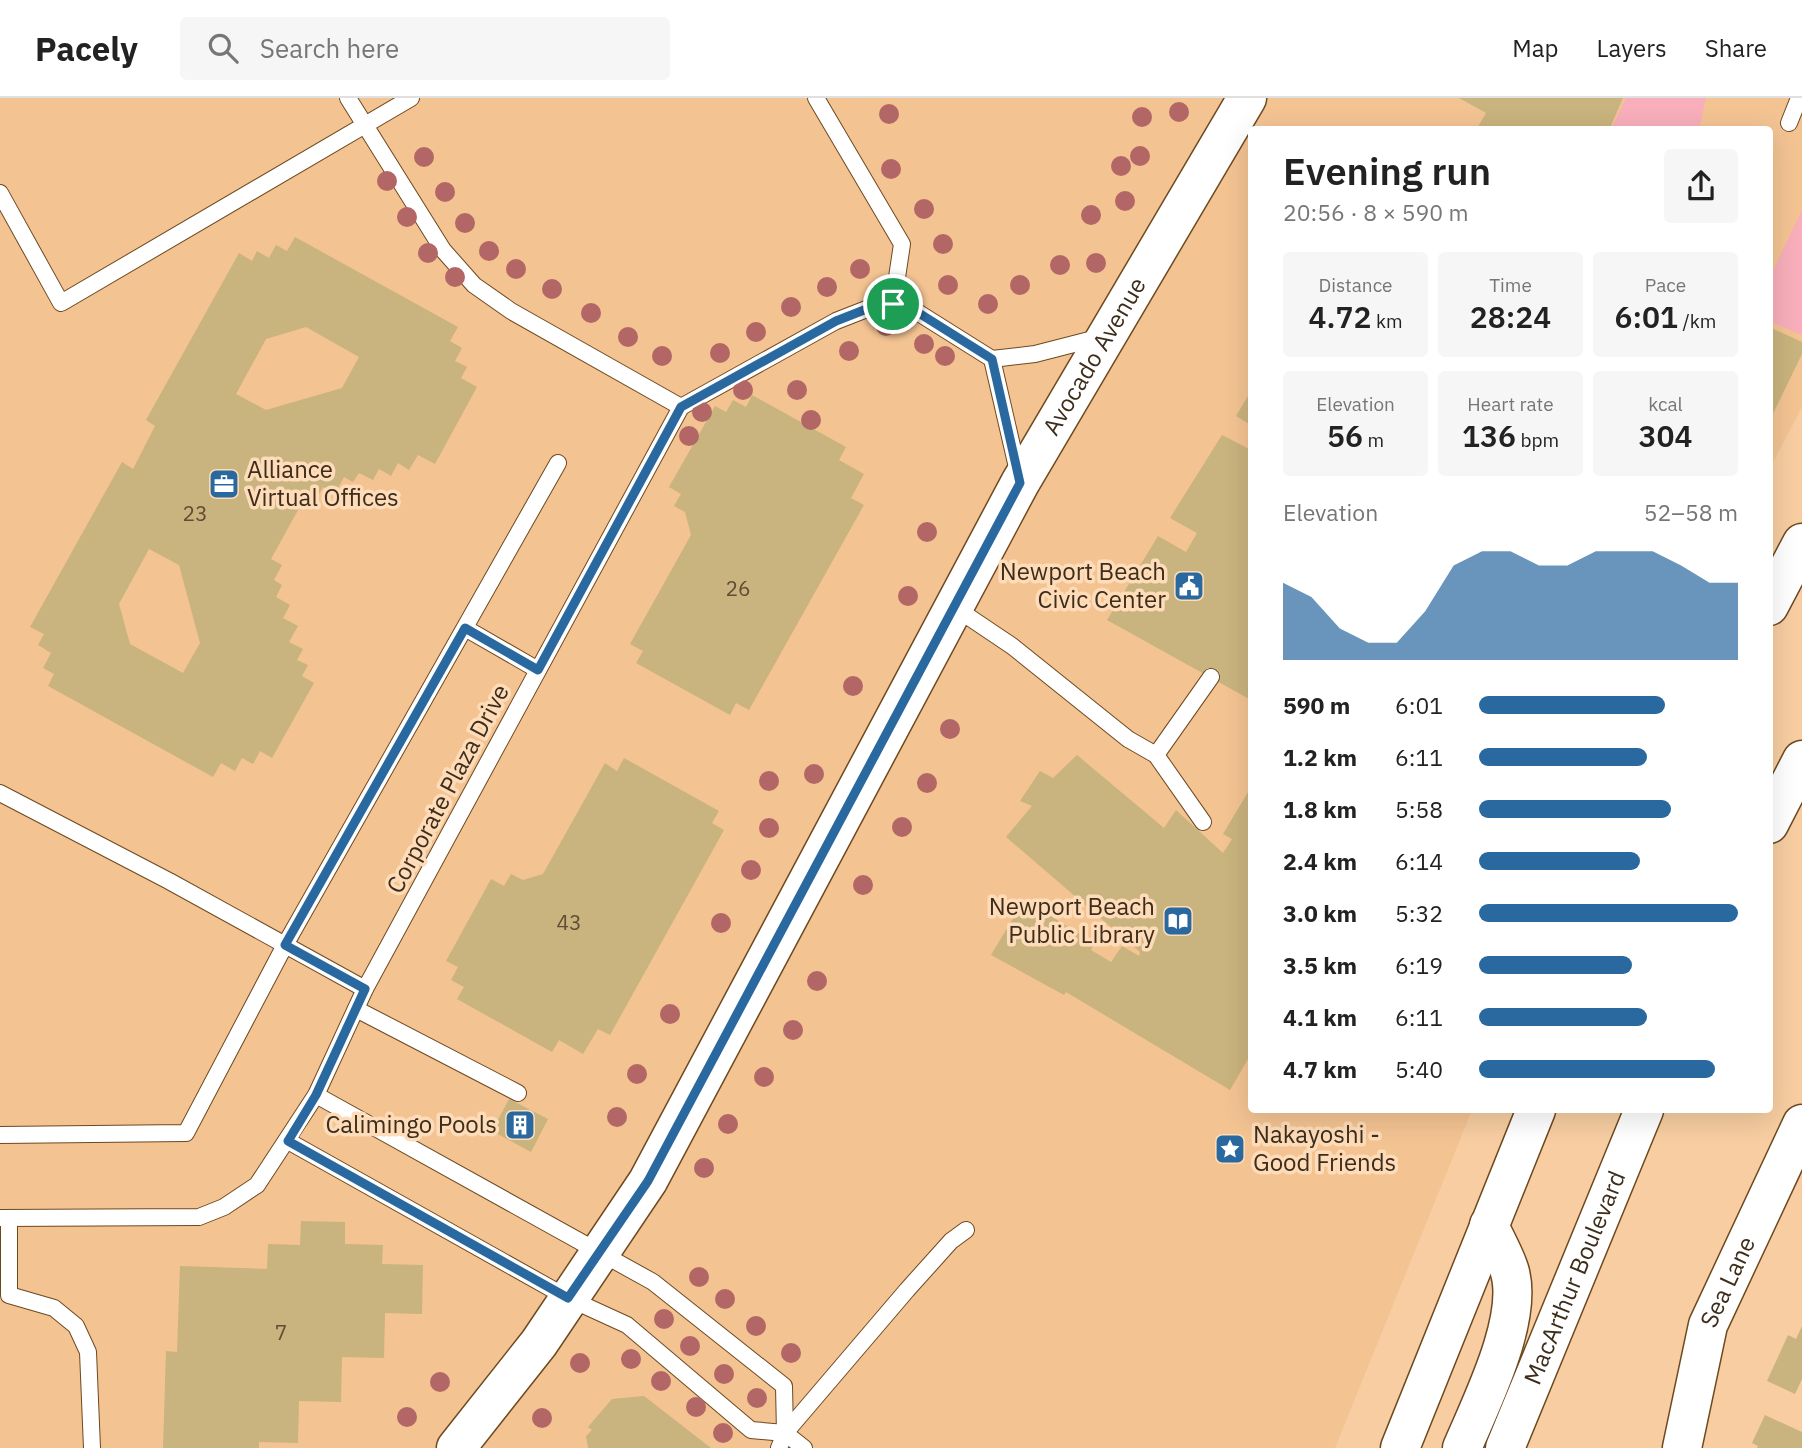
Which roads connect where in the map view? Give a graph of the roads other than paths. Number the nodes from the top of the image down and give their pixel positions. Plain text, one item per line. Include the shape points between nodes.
1 (348, 98) edge
2 (411, 98) edge
3 (816, 98) edge
4 (1247, 98) edge
5 (1799, 98) edge
6 (1789, 123) dead end
7 (365, 126) junction
8 (0, 193) edge
9 (893, 304) junction
10 (1107, 336) junction
11 (992, 359) junction
12 (681, 407) junction
13 (558, 463) dead end
14 (1020, 483) junction
15 (1802, 543) edge
16 (1773, 598) edge
17 (954, 607) junction
18 (465, 628) junction
19 (538, 670) junction
20 (1211, 677) dead end
21 (1156, 755) junction
22 (1802, 760) edge
23 (0, 793) edge
24 (1773, 816) edge
25 (1203, 822) dead end
26 (285, 945) junction
27 (365, 989) junction
28 (356, 1009) junction
29 (517, 1093) dead end
30 (316, 1095) junction
31 (1535, 1113) edge
32 (1643, 1113) edge
33 (1802, 1124) edge
34 (0, 1135) edge
35 (288, 1141) junction
36 (5, 1218) edge
37 (1489, 1225) junction
38 (966, 1230) dead end
39 (601, 1251) junction
40 (568, 1298) junction
41 (782, 1440) edge
42 (93, 1448) edge
43 (456, 1448) edge
44 (804, 1448) edge
45 (1400, 1448) edge
46 (1462, 1448) edge
47 (1505, 1448) edge
48 (1682, 1448) edge

1 - 7 lane
2 - 7 lane
3 - 9 lane via 902,244
4 - 10 street, Avocado Avenue
5 - 6 lane
7 - 8 lane via 61,303
7 - 12 lane via 443,250 474,285 511,311
9 - 11 lane via 906,305
9 - 12 lane via 882,303 836,321
10 - 11 lane via 1035,354
10 - 14 street, Avocado Avenue
11 - 14 lane
12 - 19 lane, Corporate Plaza Drive
13 - 18 lane
14 - 17 street, Avocado Avenue
15 - 16 street
17 - 21 lane via 1012,646 1128,739
17 - 39 street, Avocado Avenue via 648,1181
18 - 19 lane
18 - 26 lane
19 - 27 lane, Corporate Plaza Drive
20 - 21 lane
21 - 25 lane
22 - 24 street
23 - 26 lane
26 - 27 lane
26 - 34 lane via 186,1133
27 - 28 lane, Corporate Plaza Drive
28 - 29 lane
28 - 30 lane, Corporate Plaza Drive
30 - 35 lane, Corporate Plaza Drive
30 - 39 lane
31 - 37 street
32 - 47 street, MacArthur Boulevard
33 - 48 street, Sea Lane via 1708,1325
35 - 36 lane, Corporate Plaza Drive via 257,1185 199,1217
35 - 40 lane
36 - 42 lane via 9,1295 54,1308 76,1326 88,1352
37 - 45 street
37 - 46 street via 1510,1270 1513,1301 1496,1369
38 - 41 lane via 916,1280
39 - 40 street, Avocado Avenue
39 - 41 lane via 653,1282 784,1385
40 - 41 lane via 627,1325 751,1430
40 - 43 street, Avocado Avenue
41 - 44 lane

